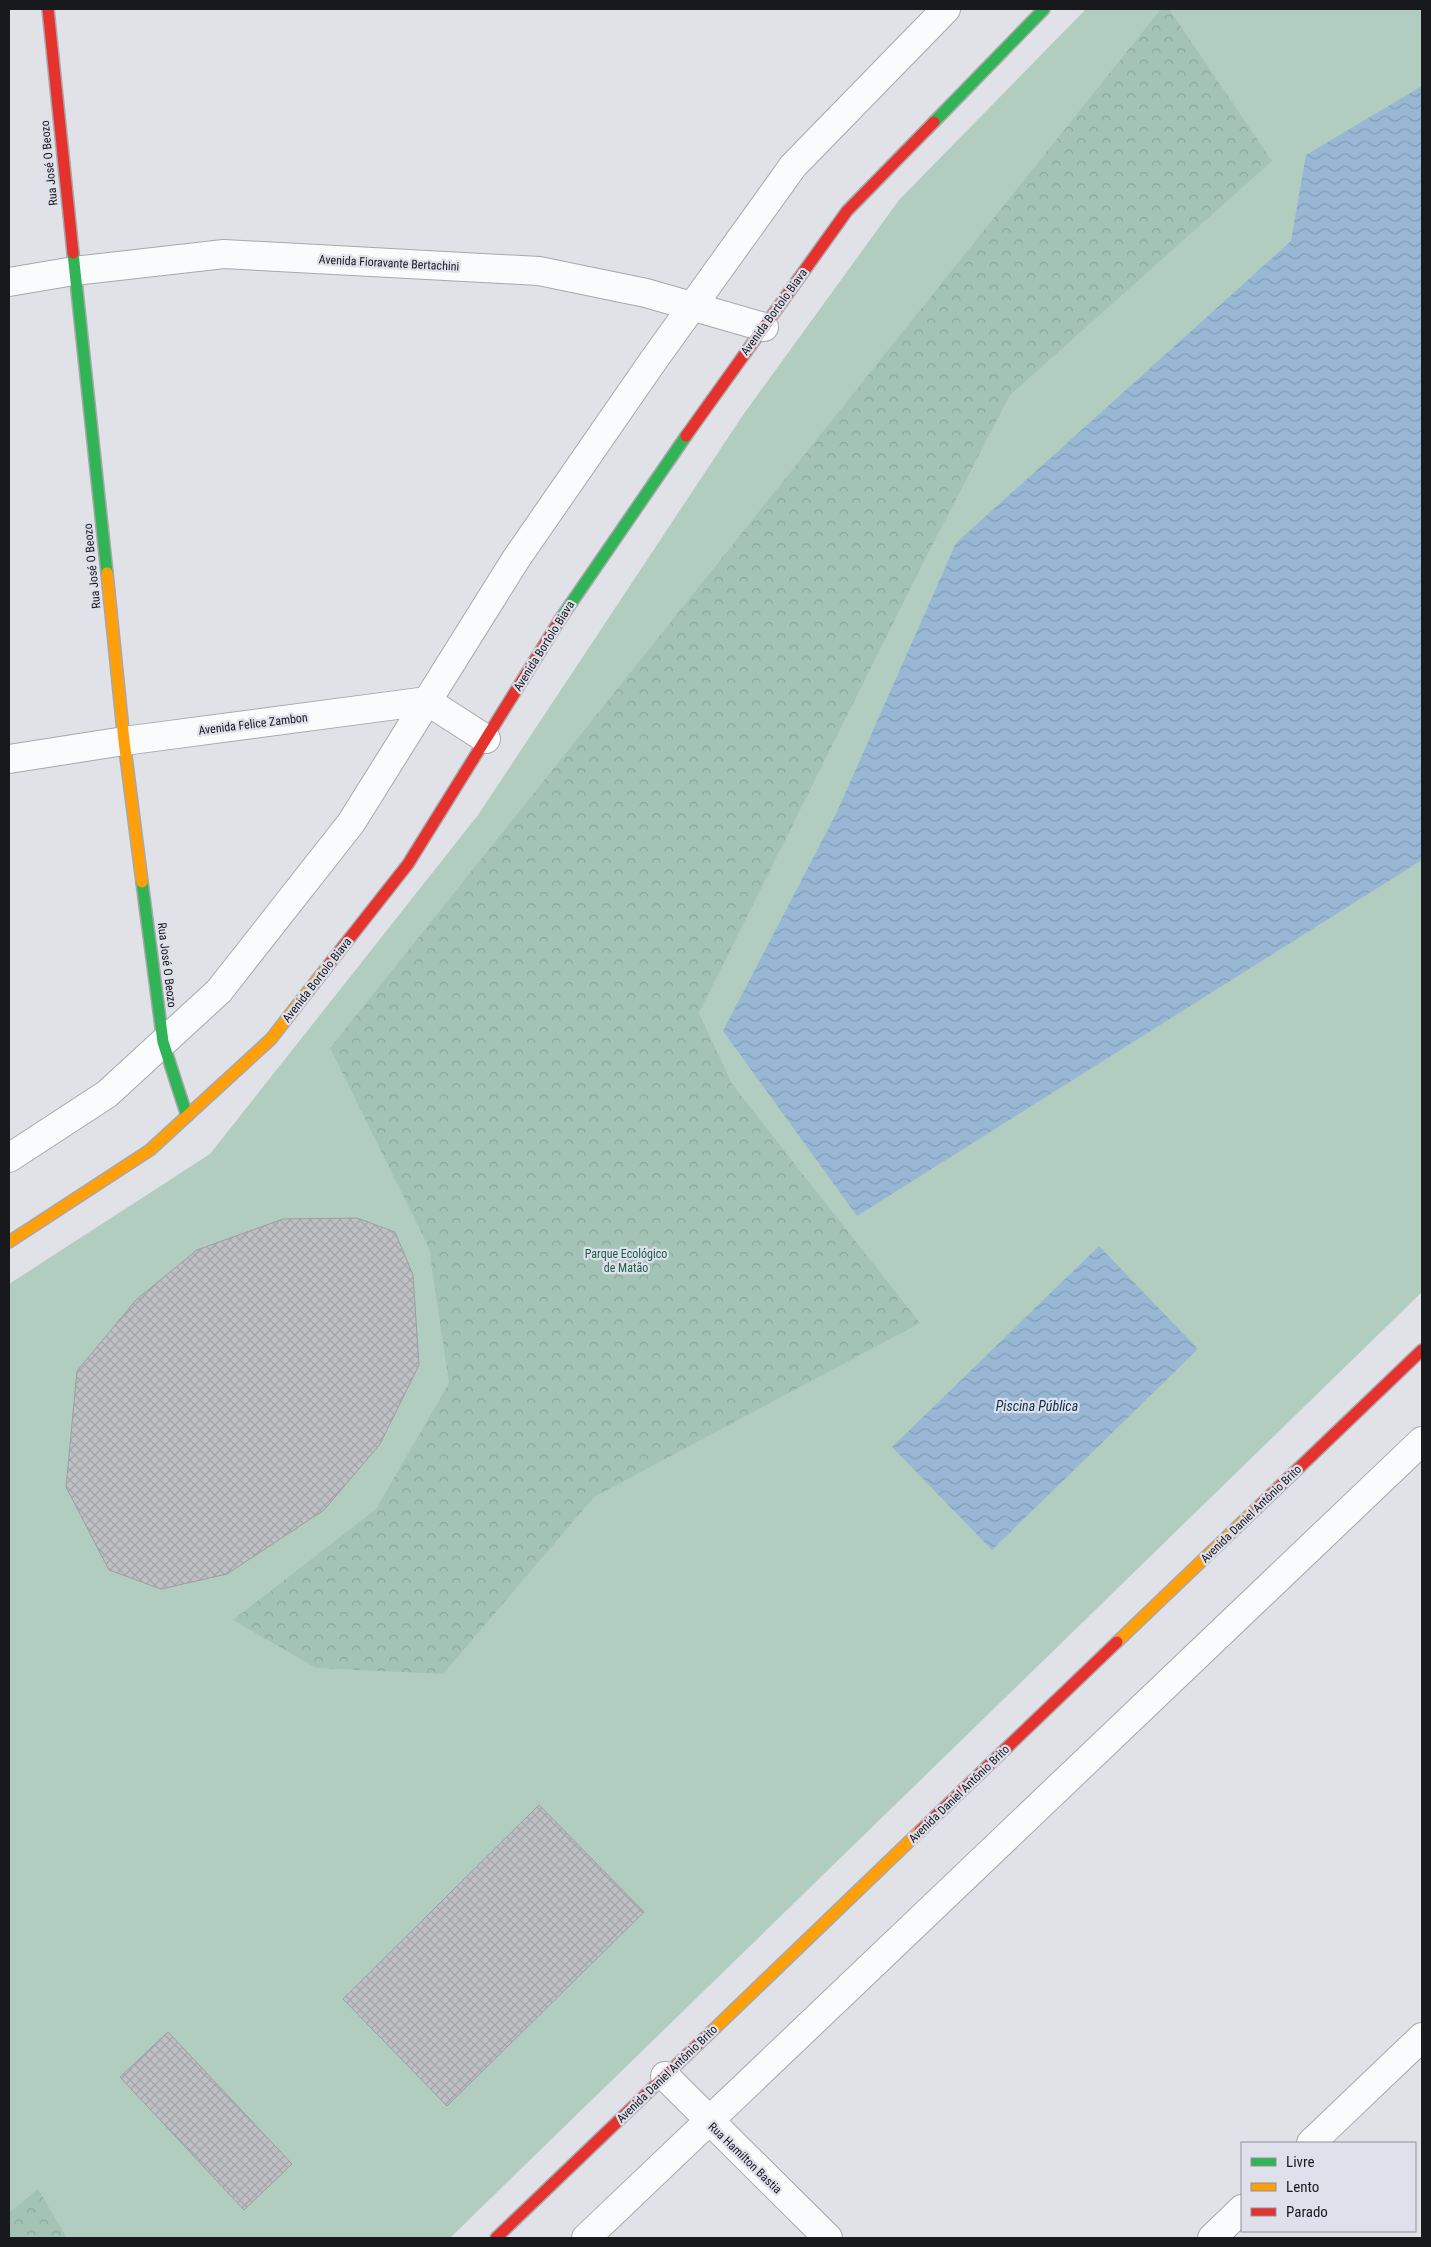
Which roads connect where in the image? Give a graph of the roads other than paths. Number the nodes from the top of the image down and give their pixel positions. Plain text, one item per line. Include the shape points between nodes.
1 (48, 9) edge
2 (946, 9) edge
3 (1044, 9) edge
4 (74, 271) junction
5 (9, 282) edge
6 (691, 307) junction
7 (764, 326) junction
8 (427, 701) junction
9 (486, 740) junction
10 (124, 741) junction
11 (9, 759) edge
12 (163, 1042) junction
13 (187, 1116) junction
14 (9, 1158) edge
15 (9, 1242) edge
16 (1422, 1350) edge
17 (1422, 1441) edge
18 (1422, 2037) edge
19 (665, 2076) junction
20 (709, 2122) junction
21 (1312, 2142) edge
22 (1241, 2210) edge
23 (496, 2238) edge
24 (586, 2238) edge
25 (828, 2238) edge
26 (1212, 2238) edge

1 - 4 street, Rua José O Beozo
2 - 6 street via 793,166
3 - 7 street, Avenida Bortolo Biava via 847,212
4 - 5 street, Avenida Fioravante Bertachini
4 - 6 street, Avenida Fioravante Bertachini via 224,254 539,271 646,293
4 - 10 street, Rua José O Beozo
6 - 7 street, Avenida Fioravante Bertachini
6 - 8 street via 516,559
7 - 9 street, Avenida Bortolo Biava via 574,598
8 - 9 street
8 - 10 street, Avenida Felice Zambon
8 - 12 street via 350,823 219,992
9 - 13 street, Avenida Bortolo Biava via 408,864 271,1039
10 - 11 street, Avenida Felice Zambon
10 - 12 street, Rua José O Beozo
12 - 13 street, Rua José O Beozo
12 - 14 street via 107,1094
13 - 15 street, Avenida Bortolo Biava via 150,1150
16 - 19 street, Avenida Daniel Antônio Brito
17 - 20 street
18 - 21 street
19 - 20 street, Rua Hamilton Bastia
19 - 23 street, Avenida Daniel Antônio Brito
20 - 24 street
20 - 25 street, Rua Hamilton Bastia
22 - 26 street

